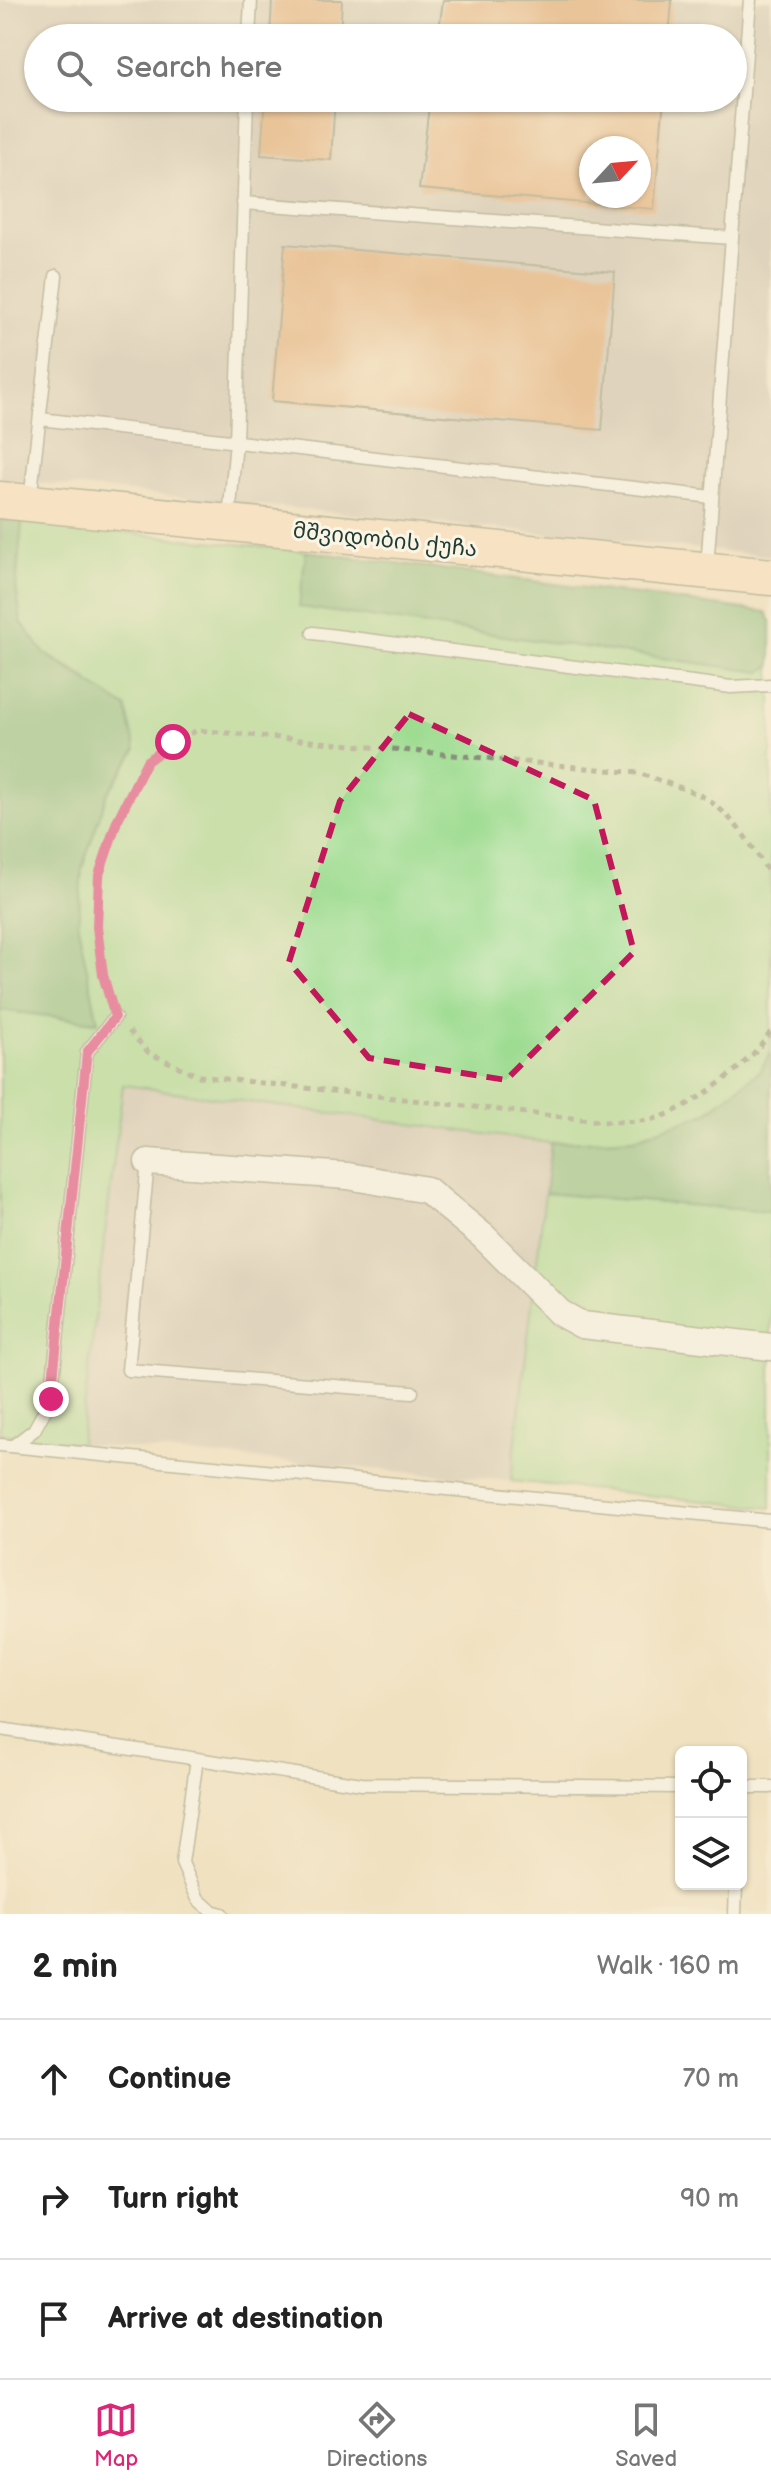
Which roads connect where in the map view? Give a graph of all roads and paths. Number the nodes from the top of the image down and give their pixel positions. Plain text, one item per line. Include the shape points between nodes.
1 (251, 0) edge
2 (750, 0) edge
3 (250, 24) edge
4 (747, 40) edge
5 (246, 112) edge
6 (742, 112) edge
7 (243, 203) junction
8 (732, 238) junction
9 (56, 276) dead end
10 (40, 419) junction
11 (236, 442) junction
12 (712, 497) junction
13 (15, 501) edge
14 (228, 523) junction
15 (706, 571) junction
16 (771, 577) edge
17 (313, 633) dead end
18 (771, 685) edge
19 (771, 877) edge
20 (115, 1017) junction
21 (771, 1031) edge
22 (148, 1162) joint
23 (771, 1347) edge
24 (412, 1392) dead end
25 (7, 1445) edge
26 (771, 1521) edge
27 (0, 1729) edge
28 (197, 1759) junction
29 (675, 1787) edge
30 (747, 1787) edge
31 (771, 1787) edge
32 (736, 1890) edge
33 (222, 1914) edge
34 (735, 1914) edge

1 - 3 lane
2 - 4 lane
5 - 7 lane
6 - 8 lane
7 - 8 lane
7 - 11 lane
8 - 12 lane
9 - 10 lane
10 - 11 lane
10 - 13 lane
11 - 12 lane
11 - 14 lane
12 - 15 lane
13 - 14 street, მშვიდობის ქუჩა
14 - 15 street, მშვიდობის ქუჩა
15 - 16 street, მშვიდობის ქუჩა
17 - 18 lane via 731,687
19 - 20 path via 728,817 700,795 638,773 198,730 147,761 117,821 99,875 97,927
20 - 21 path via 149,1053 199,1076 607,1122 657,1118 711,1091
20 - 25 lane via 87,1052 51,1399 34,1430
22 - 23 street via 348,1176 427,1190 484,1237 560,1313 582,1325
22 - 24 lane via 128,1370
25 - 26 lane
27 - 28 lane
28 - 29 lane via 362,1784
28 - 33 lane via 182,1863 198,1899
30 - 31 lane
32 - 34 lane

